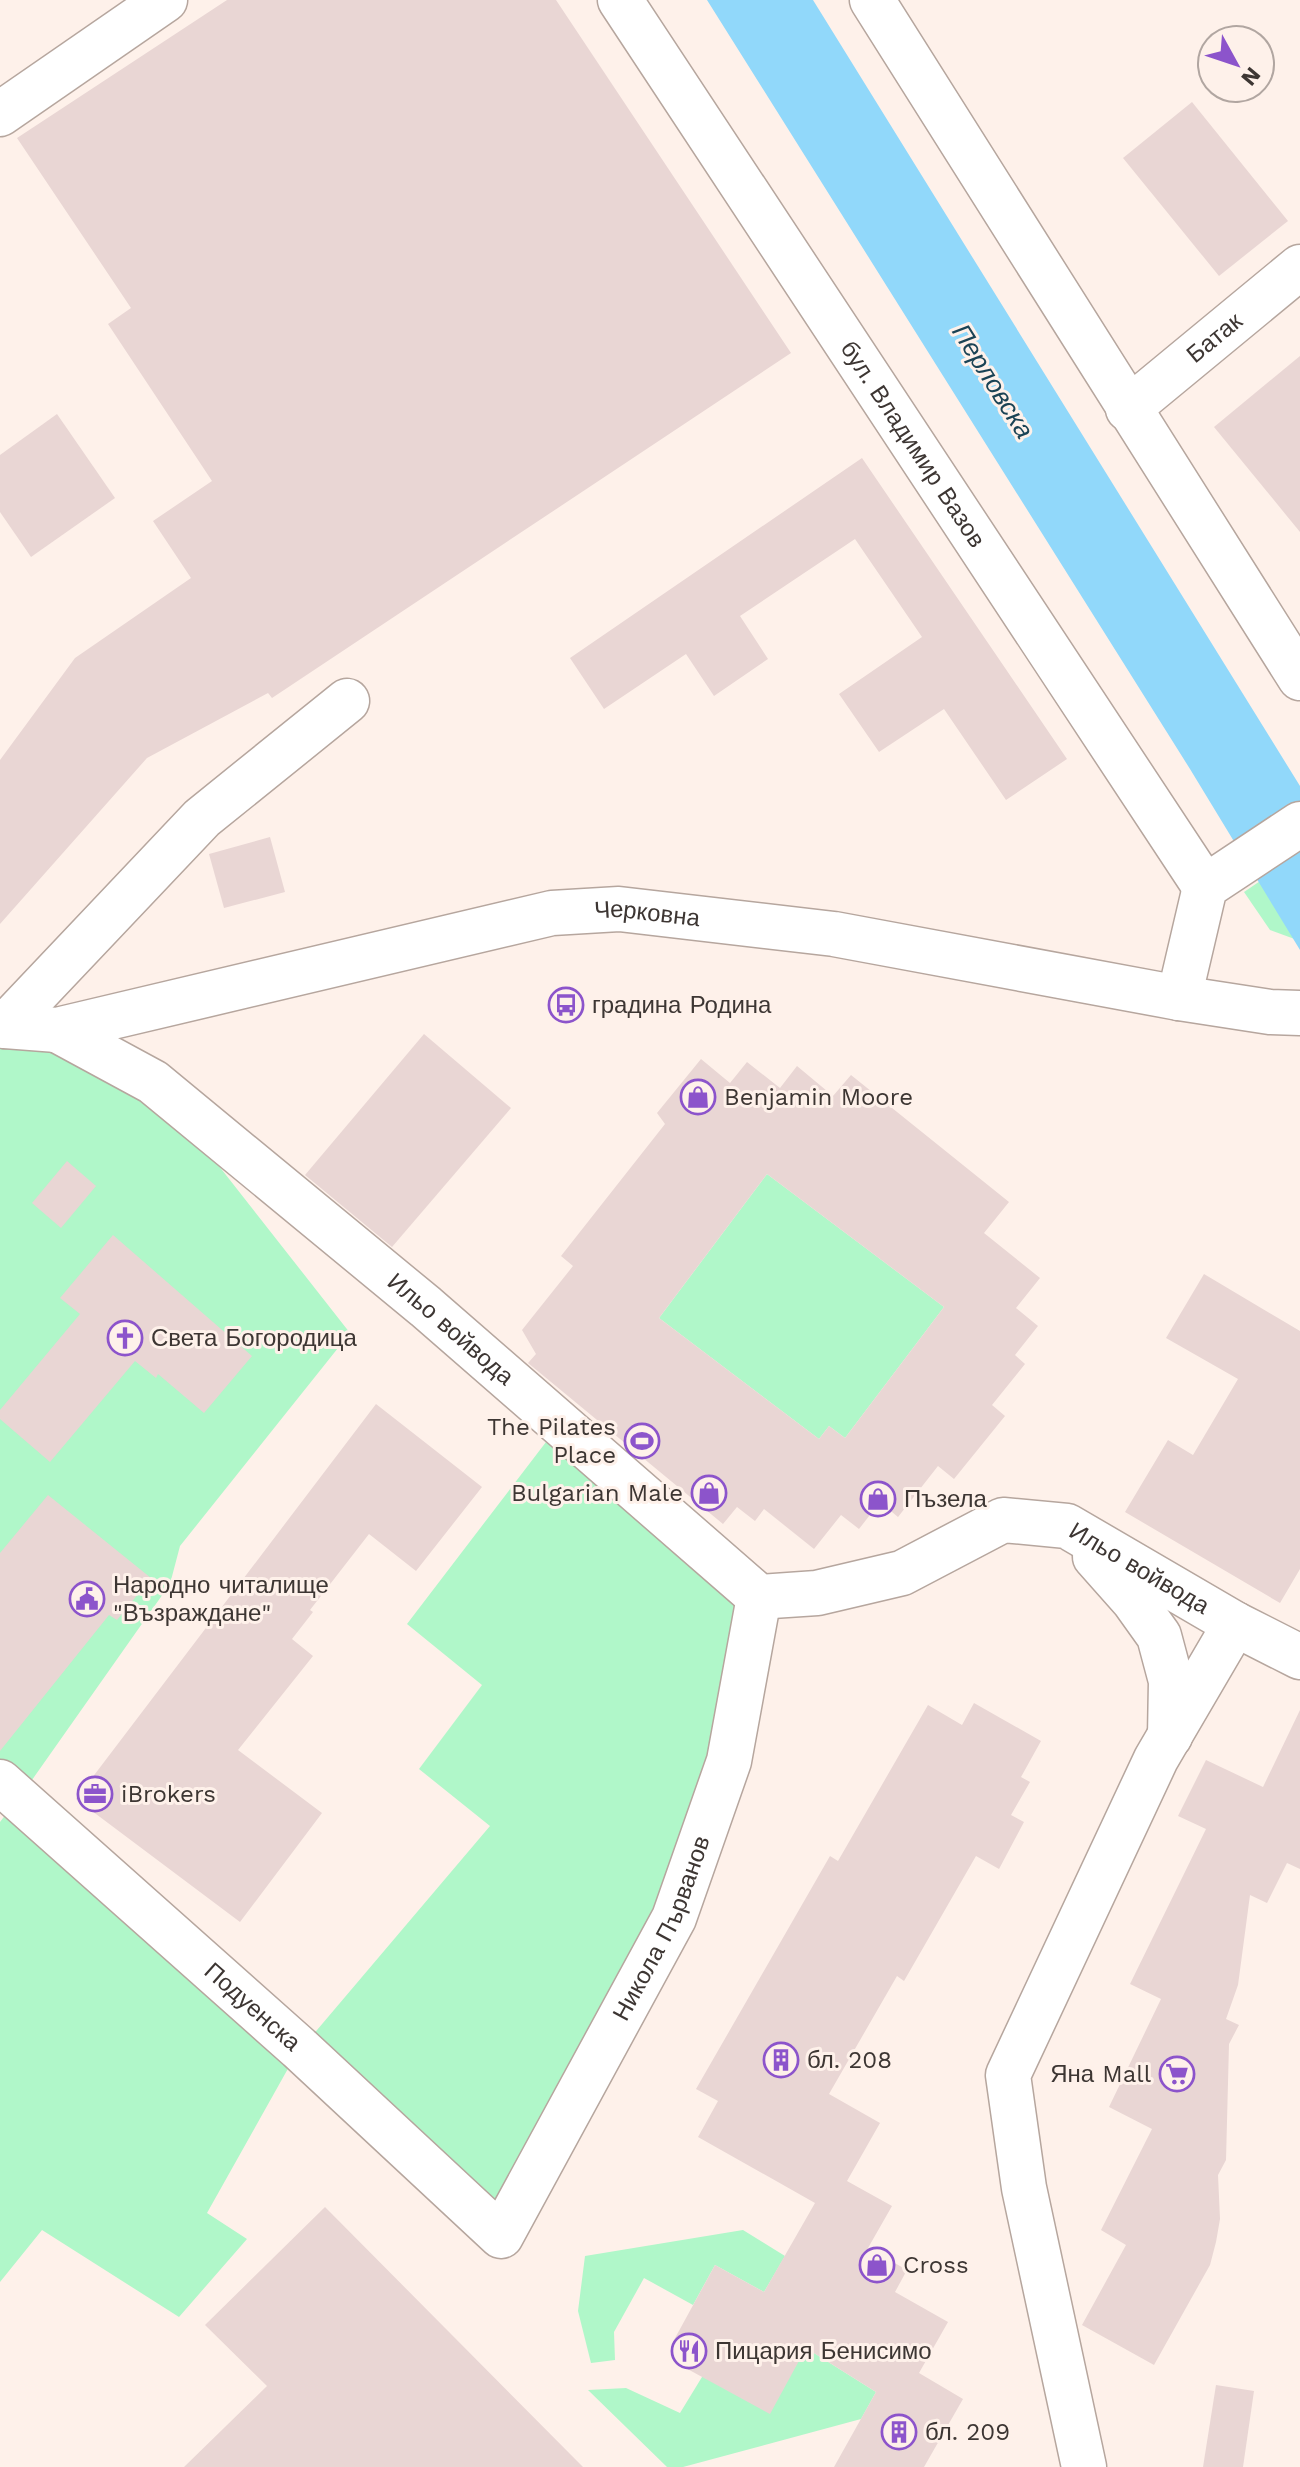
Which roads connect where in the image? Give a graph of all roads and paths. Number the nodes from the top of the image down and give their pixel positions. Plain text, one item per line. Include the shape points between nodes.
1 (165, 0) edge
2 (620, 0) edge
3 (872, 0) edge
4 (0, 114) edge
5 (1300, 267) edge
6 (1128, 409) junction
7 (1300, 678) edge
8 (347, 701) dead end
9 (1300, 824) edge
10 (1205, 887) junction
11 (1179, 998) junction
12 (1300, 1013) edge
13 (3, 1024) edge
14 (57, 1030) junction
15 (1067, 1526) junction
16 (759, 1597) junction
17 (1235, 1624) junction
18 (1300, 1657) edge
19 (1170, 1736) junction
20 (0, 1782) edge
21 (501, 2236) joint
22 (1084, 2467) edge

1 - 4 street
2 - 10 street, бул. Владимир Вазов
3 - 6 street
5 - 6 street, Батак
6 - 7 street
8 - 13 street via 202,818
9 - 10 street
10 - 11 street
11 - 12 street, Черковна
11 - 14 street, Черковна via 834,934 619,909 552,913
13 - 14 street, Черковна
14 - 16 street, Ильо войвода via 153,1082 426,1307
15 - 16 street, Ильо войвода via 1003,1520 902,1573 817,1593
15 - 17 street, Ильо войвода
15 - 19 street via 1159,1636 1171,1681
16 - 21 street, Никола Първанов via 729,1761 674,1918
17 - 18 street, Ильо войвода
17 - 19 street
19 - 22 street via 1008,2075 1024,2188
20 - 21 street, Подуенска

